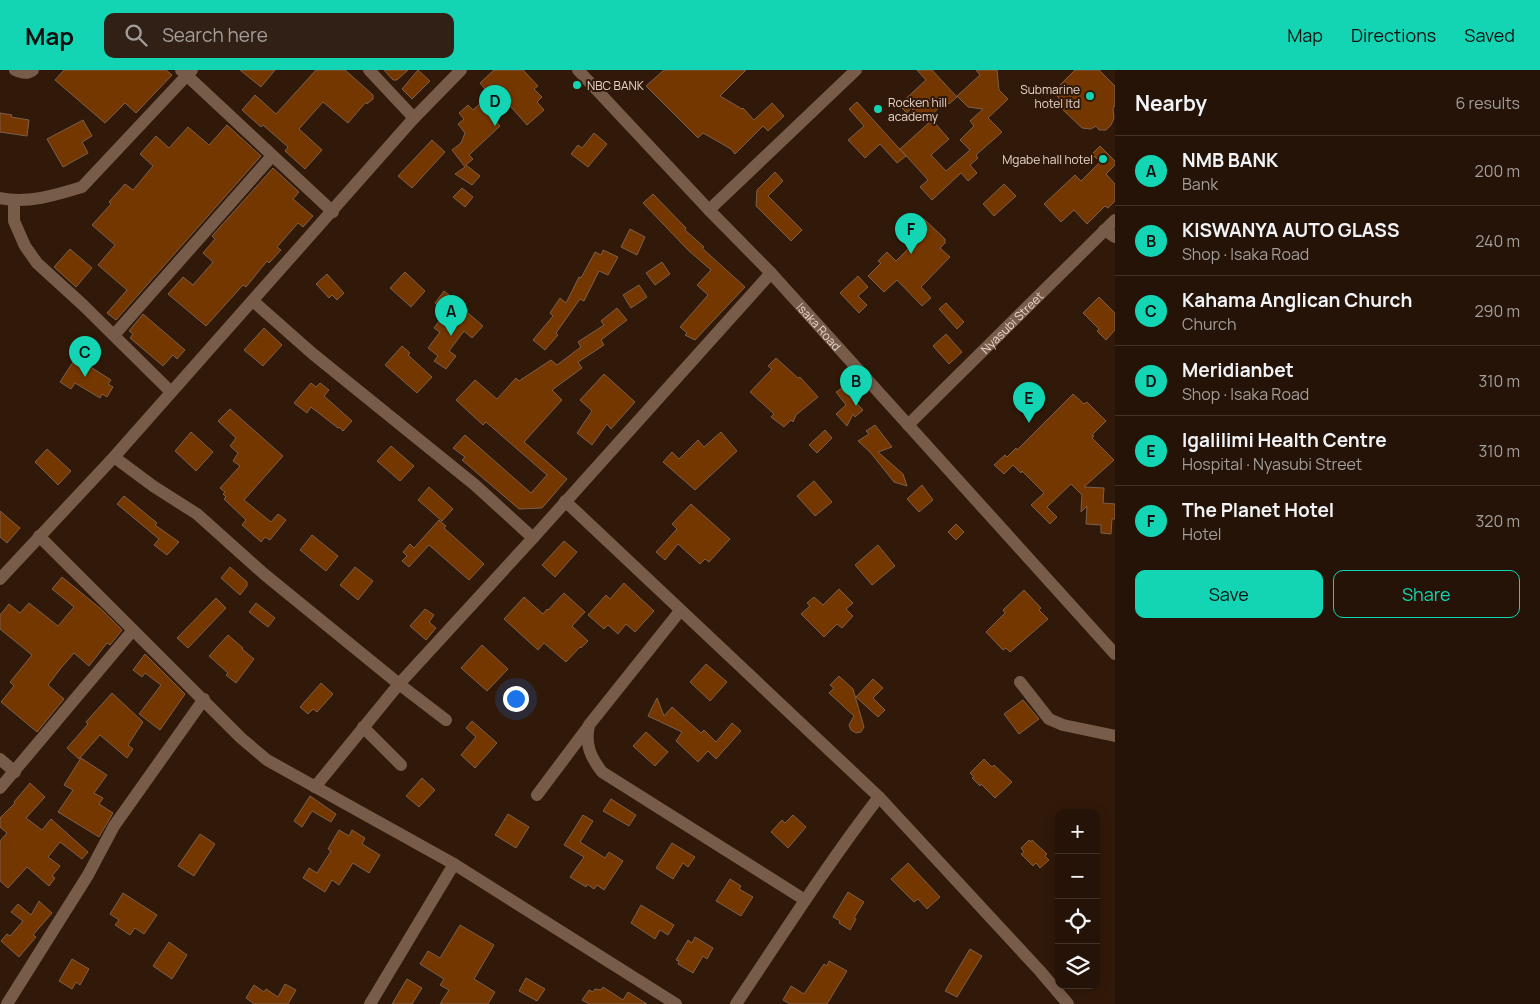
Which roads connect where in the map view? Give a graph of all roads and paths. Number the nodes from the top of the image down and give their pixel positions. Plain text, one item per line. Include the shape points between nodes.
1 (15, 70) edge
2 (33, 70) edge
3 (369, 70) edge
4 (461, 70) edge
5 (578, 70) edge
6 (856, 70) edge
7 (187, 72) edge
8 (414, 118) junction
9 (272, 156) junction
10 (0, 198) edge
11 (14, 201) junction
12 (709, 210) junction
13 (333, 212) junction
14 (1115, 220) edge
15 (1110, 234) edge
16 (770, 273) junction
17 (253, 301) junction
18 (114, 335) junction
19 (171, 392) junction
20 (908, 425) junction
21 (114, 457) junction
22 (565, 501) junction
23 (39, 536) junction
24 (533, 538) junction
25 (0, 579) edge
26 (680, 611) junction
27 (133, 630) junction
28 (1115, 654) edge
29 (1020, 682) dead end
30 (399, 684) junction
31 (204, 699) junction
32 (446, 720) dead end
33 (589, 725) junction
34 (363, 727) junction
35 (1115, 736) edge
36 (0, 759) edge
37 (401, 765) dead end
38 (15, 772) junction
39 (315, 787) junction
40 (0, 788) edge
41 (537, 795) dead end
42 (879, 797) junction
43 (454, 864) junction
44 (805, 900) junction
45 (7, 1004) edge
46 (370, 1004) edge
47 (676, 1004) edge
48 (736, 1004) edge
49 (1068, 1004) edge

1 - 2 street
3 - 8 street
4 - 8 street
5 - 12 street, Isaka Road
6 - 12 street
7 - 9 street
7 - 11 street via 82,187 58,195
8 - 13 street
9 - 13 street
9 - 18 street
10 - 11 street
11 - 18 street via 14,221 37,262
12 - 16 street, Isaka Road
13 - 17 street
14 - 15 street, Nyasubi Street
15 - 20 street, Nyasubi Street
16 - 20 street, Isaka Road
16 - 22 street
17 - 19 street
17 - 24 street via 313,354 475,485
18 - 19 street
19 - 21 street
20 - 28 street, Isaka Road
21 - 23 street
21 - 30 street via 197,514 264,574
22 - 24 street
22 - 26 street
23 - 25 street
23 - 27 street
24 - 30 street
26 - 33 street
26 - 42 street
27 - 31 street
27 - 38 street
29 - 35 street via 1049,719 1063,726
30 - 32 street
30 - 34 street
31 - 39 street via 267,760
31 - 45 street via 114,826 88,875
33 - 41 street
33 - 44 street via 589,748 602,772
34 - 37 street
34 - 39 street
36 - 38 street
38 - 40 street
39 - 43 street
42 - 44 street
42 - 49 street
43 - 46 street
43 - 47 street
44 - 48 street

